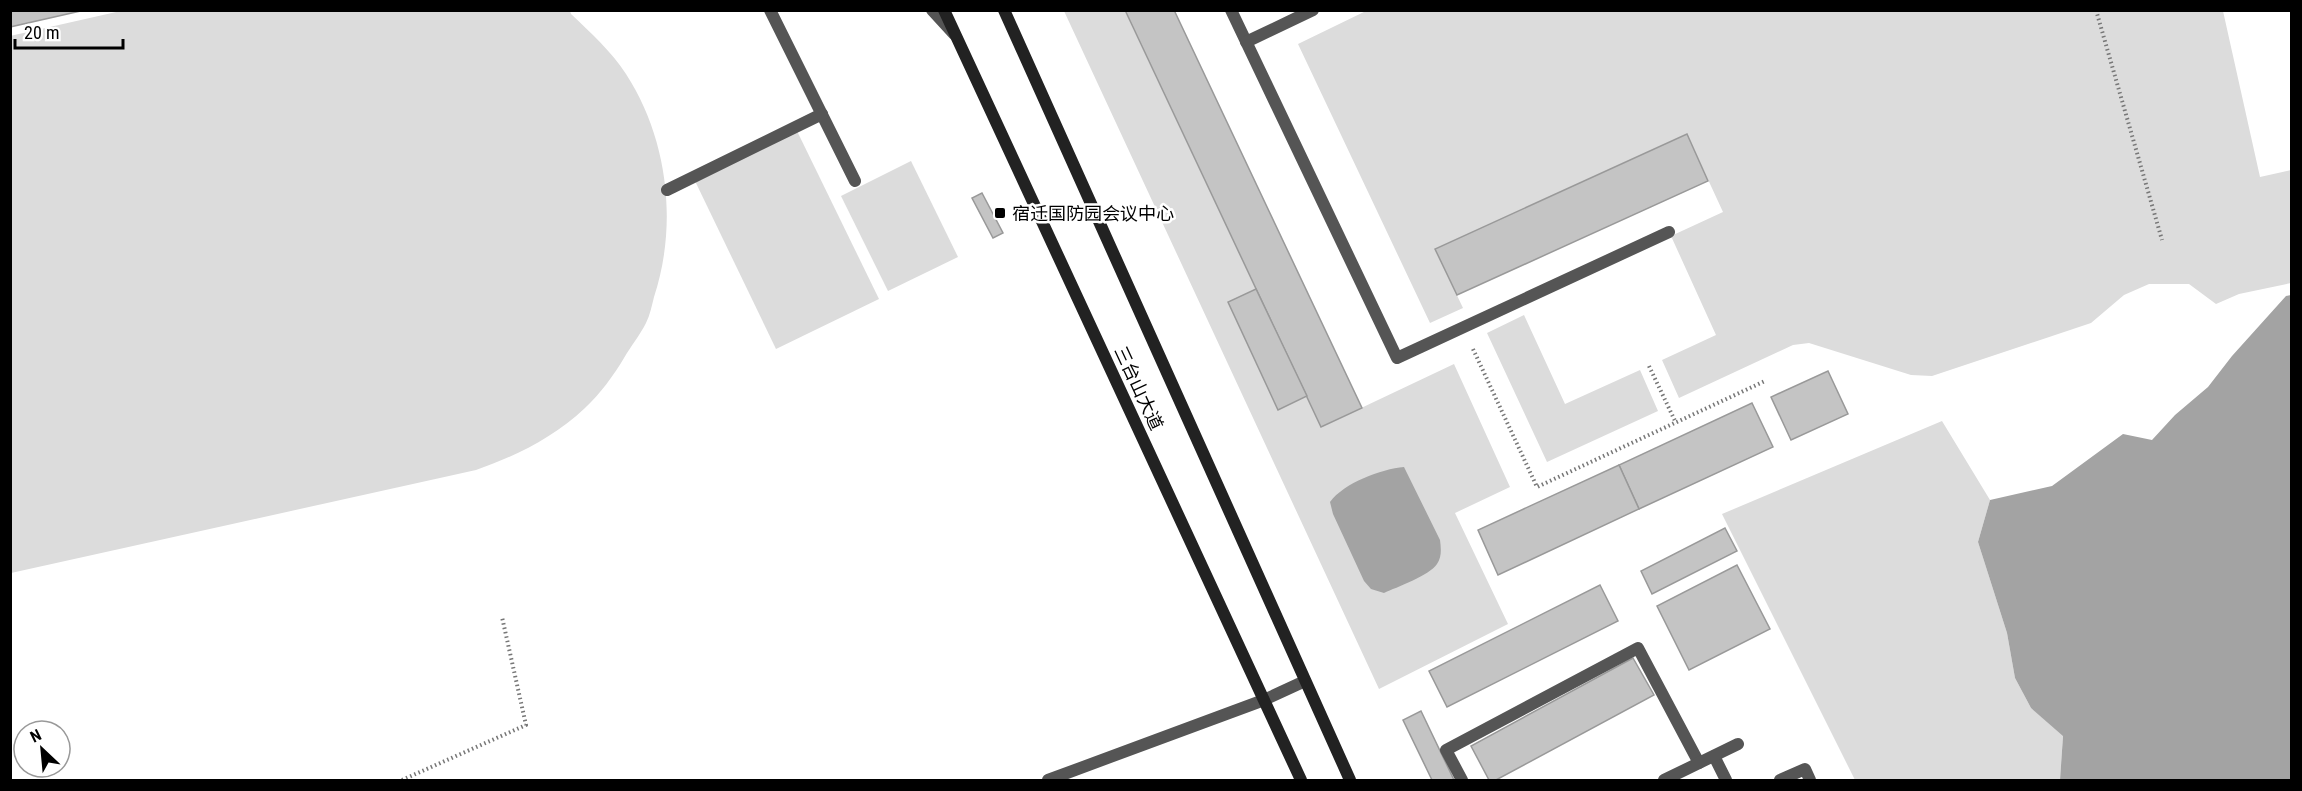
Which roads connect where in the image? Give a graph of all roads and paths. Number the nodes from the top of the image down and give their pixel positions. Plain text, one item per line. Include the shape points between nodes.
1 (770, 10) edge
2 (932, 10) edge
3 (944, 10) edge
4 (1004, 10) edge
5 (1231, 10) edge
6 (1313, 10) edge
7 (2096, 10) edge
8 (956, 36) junction
9 (1246, 42) junction
10 (822, 114) junction
11 (855, 181) dead end
12 (667, 190) dead end
13 (1669, 232) dead end
14 (2162, 240) dead end
15 (1462, 327) junction
16 (1649, 366) dead end
17 (1765, 381) dead end
18 (1676, 423) junction
19 (502, 617) dead end
20 (1305, 681) junction
21 (1264, 700) junction
22 (1738, 744) dead end
23 (1714, 756) junction
24 (1699, 763) junction
25 (402, 780) edge
26 (1048, 780) edge
27 (1301, 780) edge
28 (1350, 780) edge
29 (1462, 780) edge
30 (1664, 780) edge
31 (1725, 780) edge
32 (1780, 780) edge
33 (1810, 780) edge

1 - 10 street
2 - 8 street
3 - 8 main road, 三台山大道
4 - 20 main road, 三台山大道
5 - 9 street
6 - 9 street
7 - 14 path
8 - 21 main road, 三台山大道
9 - 15 street via 1397,358
10 - 11 street
10 - 12 street
13 - 15 street
15 - 18 path via 1537,487
16 - 18 path
17 - 18 path
19 - 25 path via 526,725
20 - 21 street
20 - 28 main road, 三台山大道
21 - 26 street
21 - 27 main road, 三台山大道
22 - 23 street
23 - 24 street
23 - 31 street
24 - 29 street via 1638,648 1446,750
24 - 30 street
32 - 33 street via 1805,769

